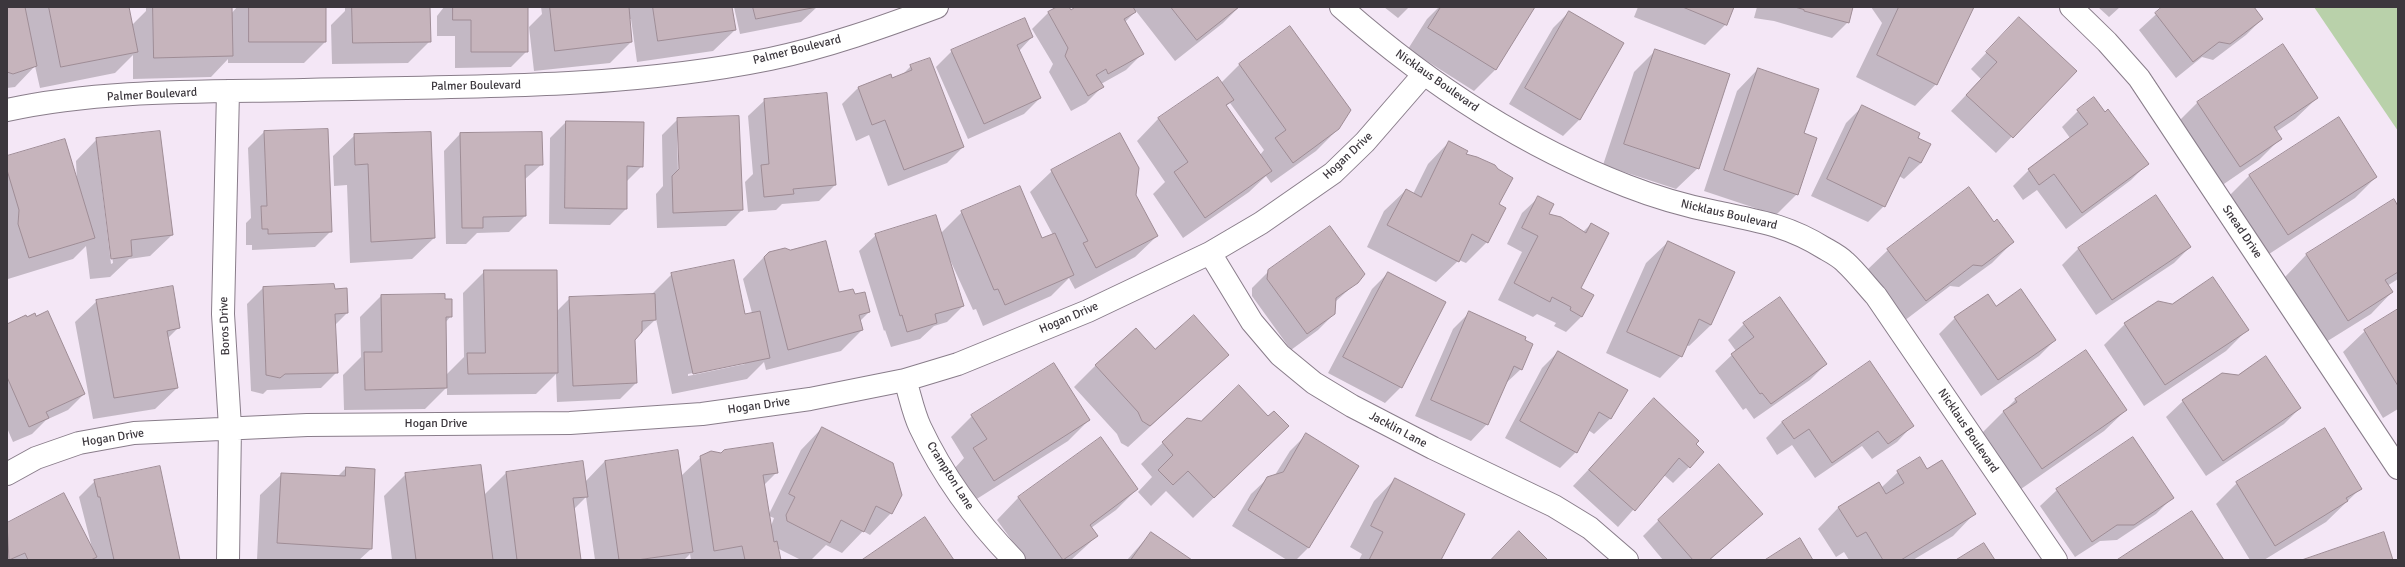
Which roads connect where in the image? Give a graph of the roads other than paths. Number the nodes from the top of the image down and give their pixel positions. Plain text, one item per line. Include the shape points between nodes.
1 (937, 7) edge
2 (1341, 7) edge
3 (2071, 7) edge
4 (896, 14) edge
5 (1424, 74) junction
6 (228, 91) junction
7 (7, 110) edge
8 (1210, 253) junction
9 (905, 380) junction
10 (230, 428) junction
11 (2398, 468) edge
12 (7, 474) edge
13 (228, 560) edge
14 (1014, 560) edge
15 (1627, 560) edge
16 (2056, 560) edge

1 - 4 street, Palmer Boulevard
2 - 5 street, Nicklaus Boulevard
3 - 11 street, Snead Drive via 2139,78
4 - 6 street, Palmer Boulevard via 826,44 771,58 665,76 564,84
5 - 8 street, Hogan Drive via 1365,142 1333,173 1261,223
5 - 16 street, Nicklaus Boulevard via 1461,100 1586,169 1628,187 1671,201 1763,221 1804,235 1844,261 1876,296
6 - 7 street, Palmer Boulevard via 151,94 38,104
6 - 10 street, Boros Drive via 224,314
8 - 9 street, Hogan Drive via 1080,314 958,364
8 - 15 street, Jacklin Lane via 1252,322 1280,355 1314,383 1433,448 1554,506 1590,528
9 - 10 street, Hogan Drive via 810,399 694,414 570,423
9 - 14 street, Crampton Lane via 920,426 940,465 969,508
10 - 12 street, Hogan Drive via 134,433 79,443 36,458
10 - 13 street, Boros Drive

